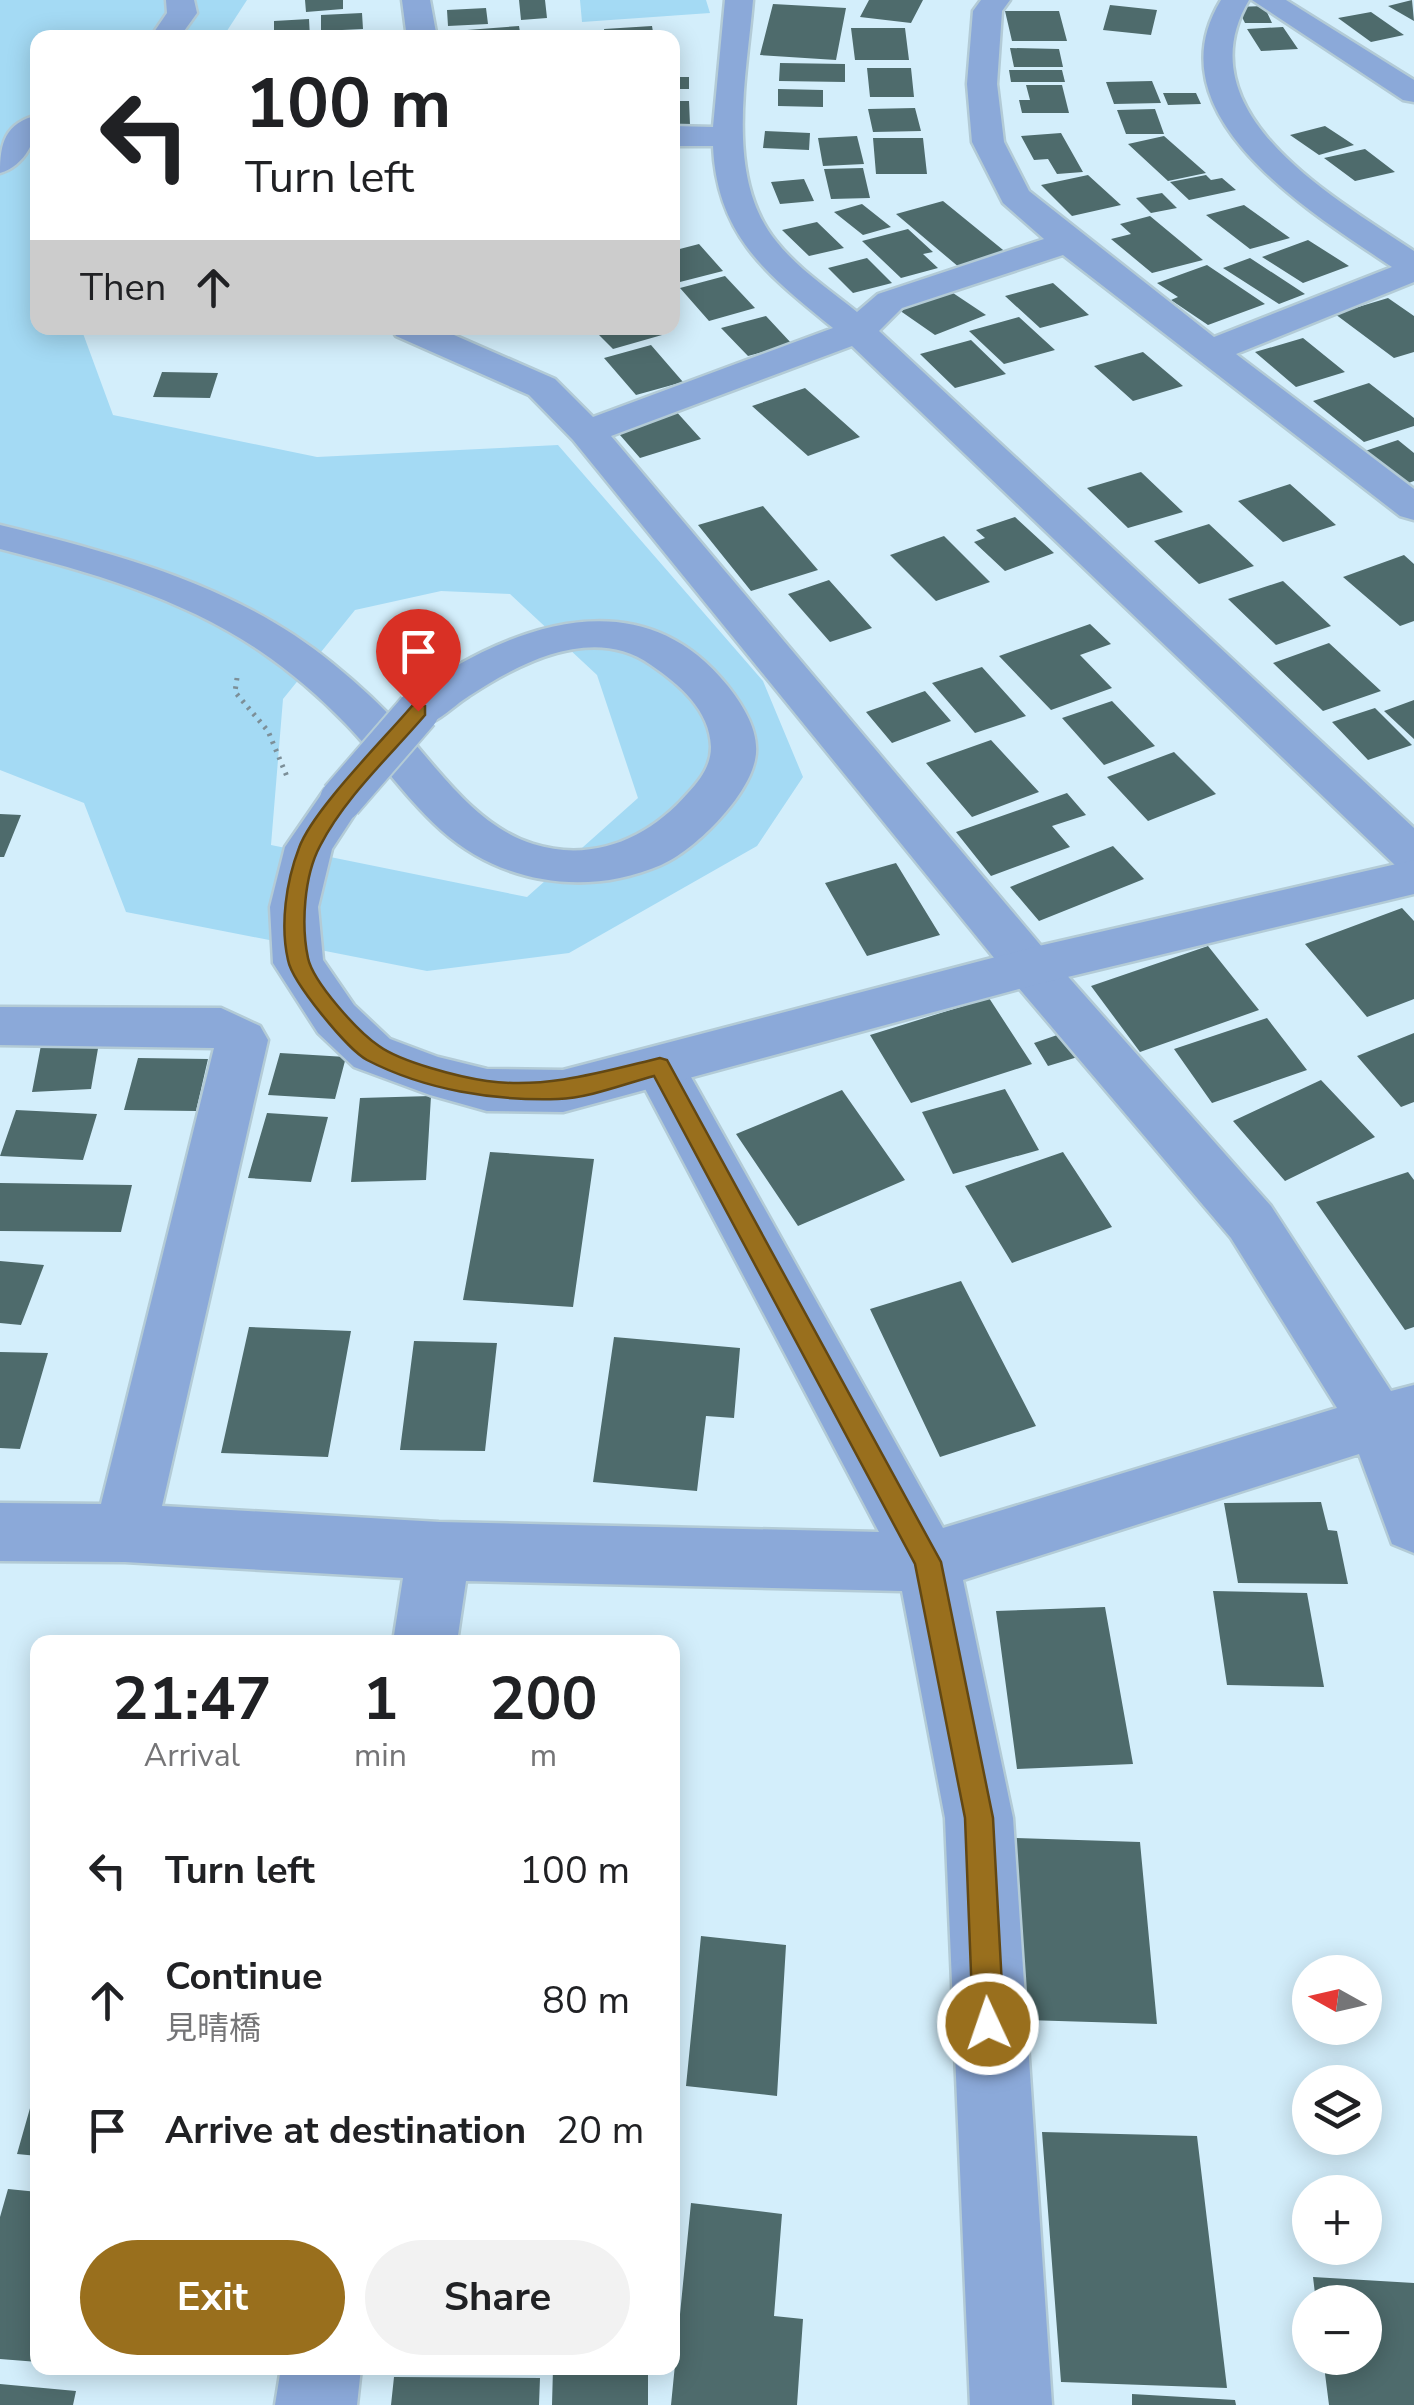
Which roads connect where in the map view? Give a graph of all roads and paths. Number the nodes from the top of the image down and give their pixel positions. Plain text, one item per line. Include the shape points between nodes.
1 (180, 0) edge
2 (416, 0) edge
3 (739, 0) edge
4 (996, 0) edge
5 (1235, 0) edge
6 (1266, 0) edge
7 (170, 30) edge
8 (421, 30) edge
9 (1414, 93) edge
10 (30, 129) edge
11 (680, 136) edge
12 (729, 136) junction
13 (0, 163) edge
14 (1068, 242) junction
15 (1414, 268) edge
16 (858, 332) junction
17 (424, 335) edge
18 (1211, 351) junction
19 (587, 432) junction
20 (1414, 508) edge
21 (0, 537) edge
22 (263, 633) junction
23 (284, 759) dead end
24 (1414, 854) edge
25 (1414, 877) edge
26 (1030, 967) junction
27 (0, 1026) edge
28 (660, 1066) junction
29 (1396, 1416) edge
30 (1414, 1524) edge
31 (0, 1532) edge
32 (125, 1533) junction
33 (440, 1551) junction
34 (928, 1562) junction
35 (427, 1635) edge
36 (320, 2375) edge
37 (316, 2405) edge
38 (1010, 2405) edge

1 - 7 street via 182,13
2 - 8 street
3 - 12 street
4 - 14 street via 988,11 982,84 988,142 1015,196
5 - 15 street via 1218,32 1220,74 1244,134 1298,185
6 - 9 street
10 - 13 street
11 - 12 street
12 - 16 street via 736,204 763,248
14 - 16 street via 890,301
14 - 18 street
15 - 18 street
16 - 19 street
16 - 24 street
17 - 19 street via 542,387
18 - 20 street
19 - 26 street
21 - 22 street via 171,586
22 - 23 path via 239,662 235,692 266,725
22 - 28 street, bridge via 364,716 455,818 476,837 512,856 566,868 612,864 656,848 687,826 733,760 730,724 710,691 648,645 612,634 568,634 463,676 418,711 341,800 309,846 294,907 298,963 336,1019 372,1053 487,1090 563,1091
25 - 26 street
26 - 28 street
26 - 29 street via 1251,1222
27 - 32 street via 221,1028 242,1040
28 - 34 street
29 - 30 street
29 - 34 street
31 - 32 street
32 - 33 street
33 - 34 street
33 - 35 street
34 - 38 street via 979,1818
36 - 37 street

